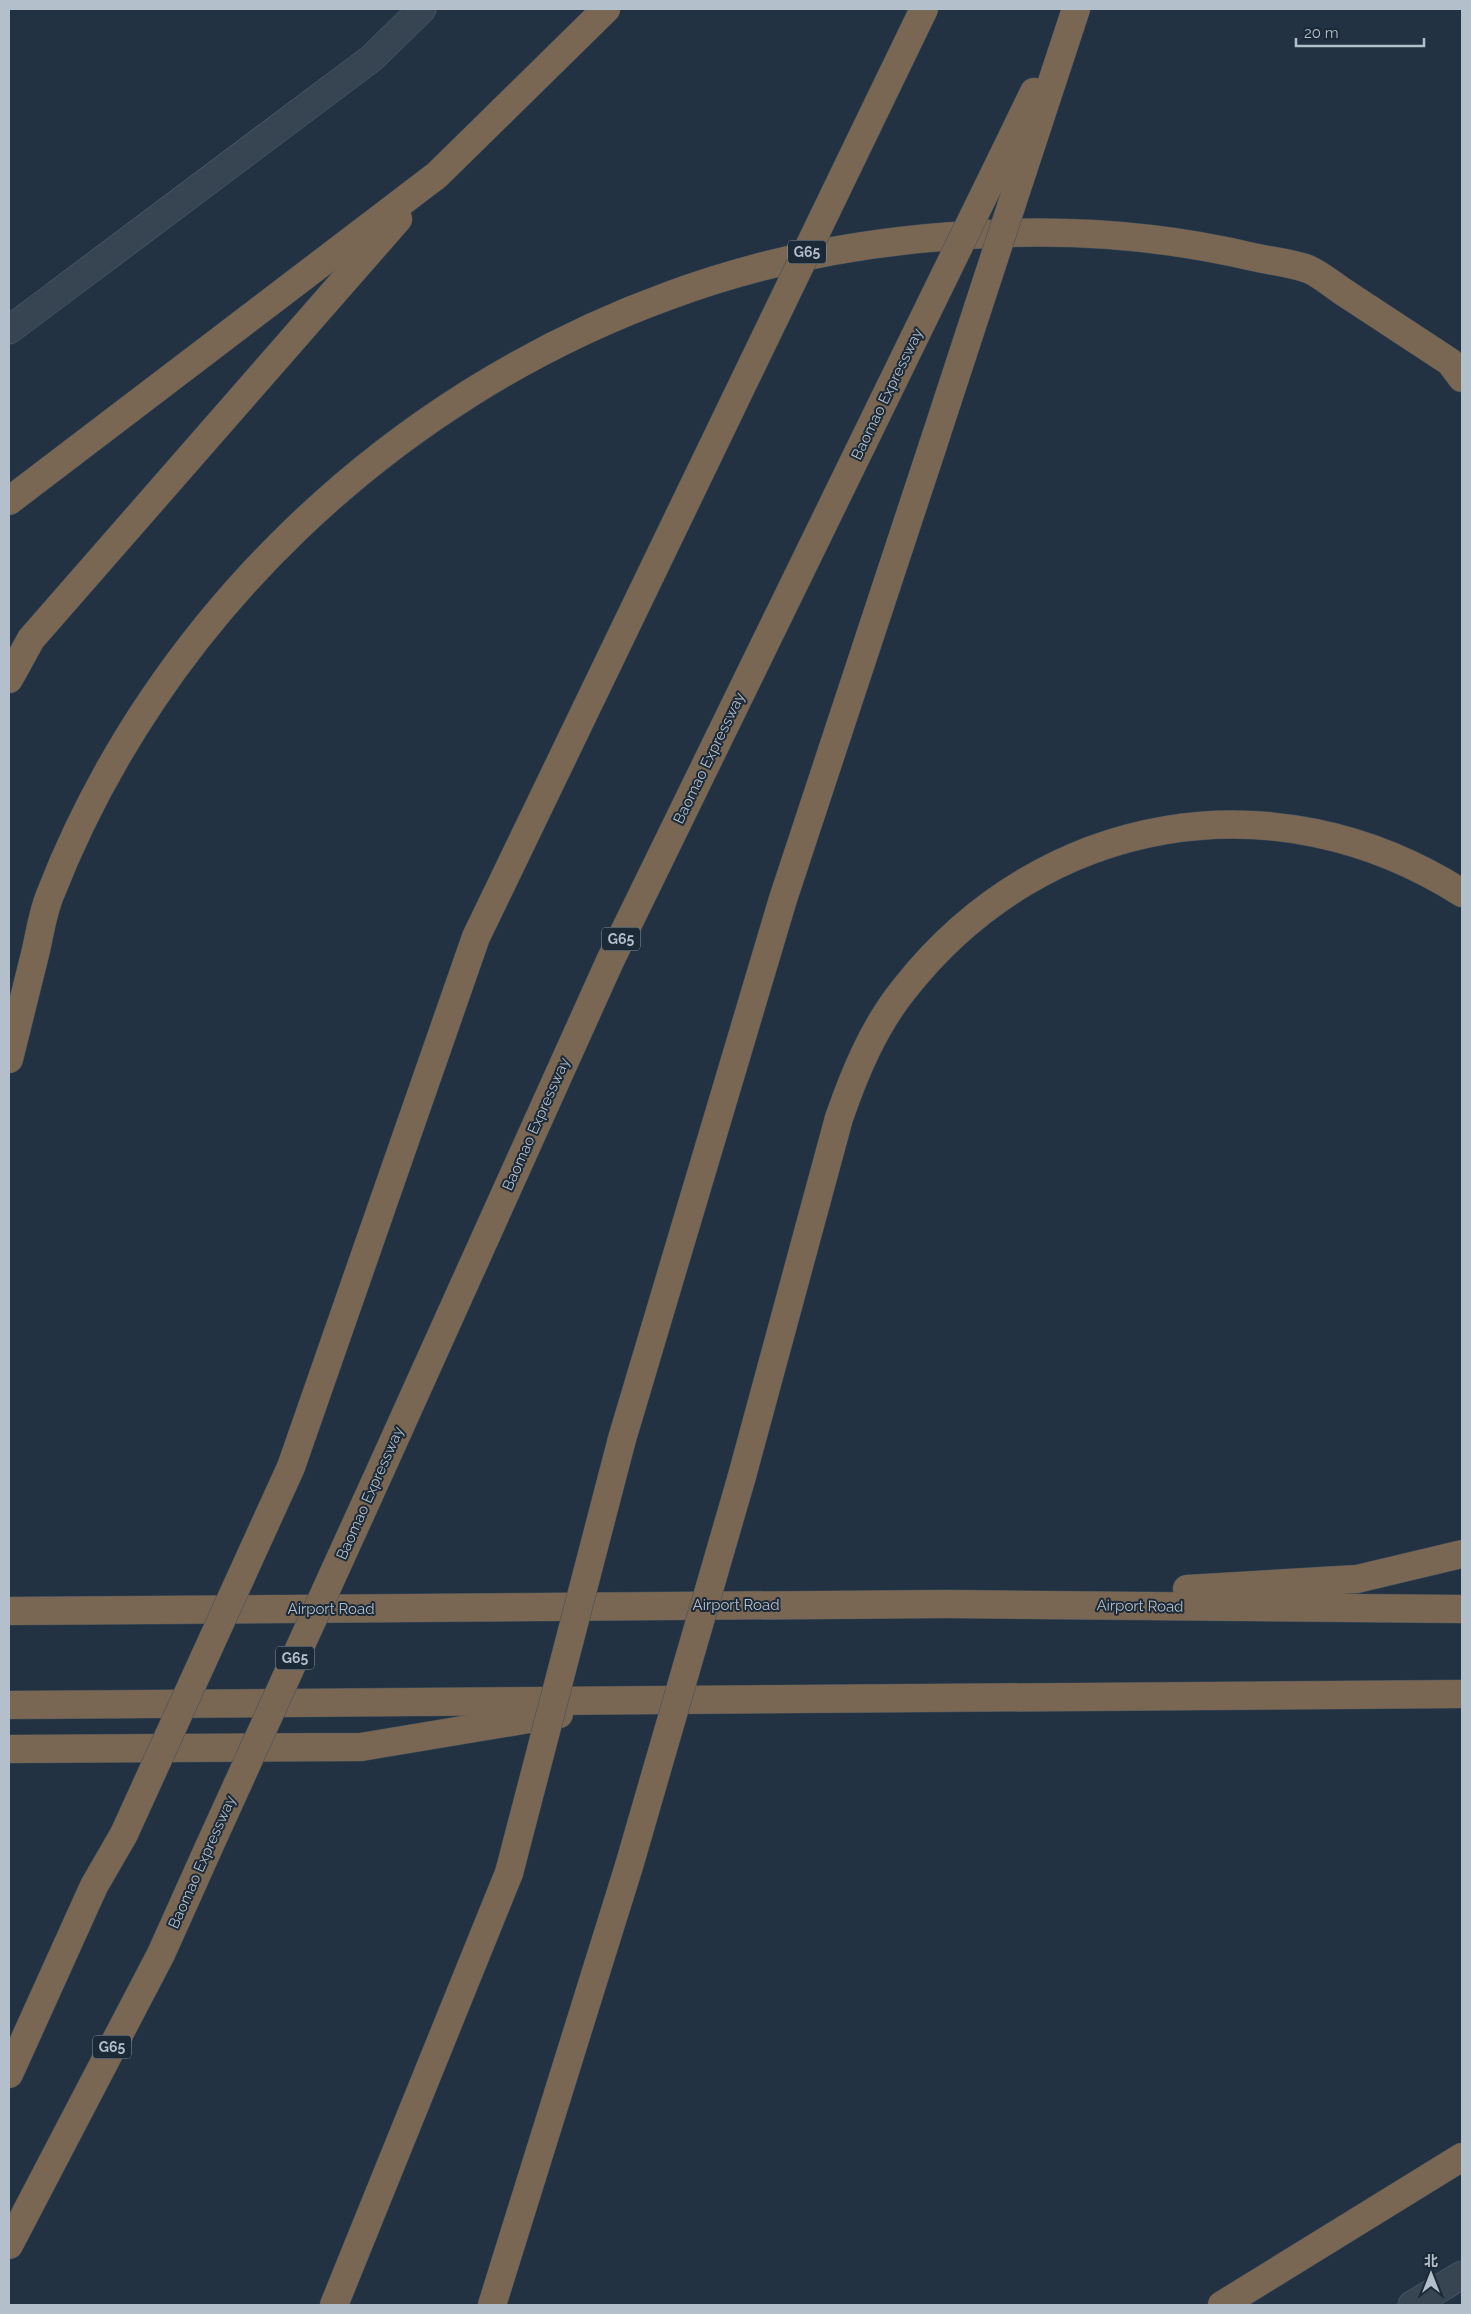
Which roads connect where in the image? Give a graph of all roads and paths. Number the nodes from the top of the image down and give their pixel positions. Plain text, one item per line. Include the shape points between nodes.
1 (422, 9) edge
2 (606, 9) edge
3 (924, 9) edge
4 (1075, 9) edge
5 (1012, 164) junction
6 (437, 175) junction
7 (9, 330) edge
8 (1462, 378) edge
9 (9, 501) edge
10 (9, 679) edge
11 (1462, 893) edge
12 (9, 1060) edge
13 (1462, 1554) edge
14 (947, 1604) junction
15 (1462, 1609) edge
16 (9, 1611) edge
17 (1462, 1694) edge
18 (644, 1700) junction
19 (9, 1705) edge
20 (9, 1749) edge
21 (9, 2074) edge
22 (1462, 2157) edge
23 (9, 2245) edge
24 (1462, 2274) edge
25 (334, 2305) edge
26 (492, 2305) edge
27 (1222, 2305) edge
28 (1412, 2305) edge

1 - 7 street via 372,58
2 - 6 highway
3 - 21 highway, G65, bridge via 476,937 291,1467 124,1834 94,1886
4 - 5 highway
5 - 23 highway, Baomao Expressway / G65, bridge via 876,416 610,961 161,1954
5 - 25 highway, bridge via 933,445 784,899 622,1439 509,1873
6 - 9 highway
6 - 10 highway via 31,639
8 - 12 highway via 1450,362 1309,270 1230,251 1068,233 978,234 825,252 746,271 668,296 593,327 520,363 450,405 384,452 322,504 263,561 210,622 161,686 118,754 81,826 48,899
11 - 26 highway, bridge via 1390,854 1342,838 1293,828 1243,824 1193,826 1145,834 1097,847 1052,866 1010,890 970,919 935,952 904,989 877,1029 855,1072 838,1118 742,1476 629,1866
13 - 14 highway via 1357,1579
14 - 15 highway, Airport Road
14 - 16 highway, Airport Road
17 - 18 highway
18 - 19 highway
18 - 20 highway via 361,1747
22 - 27 highway
24 - 28 street

